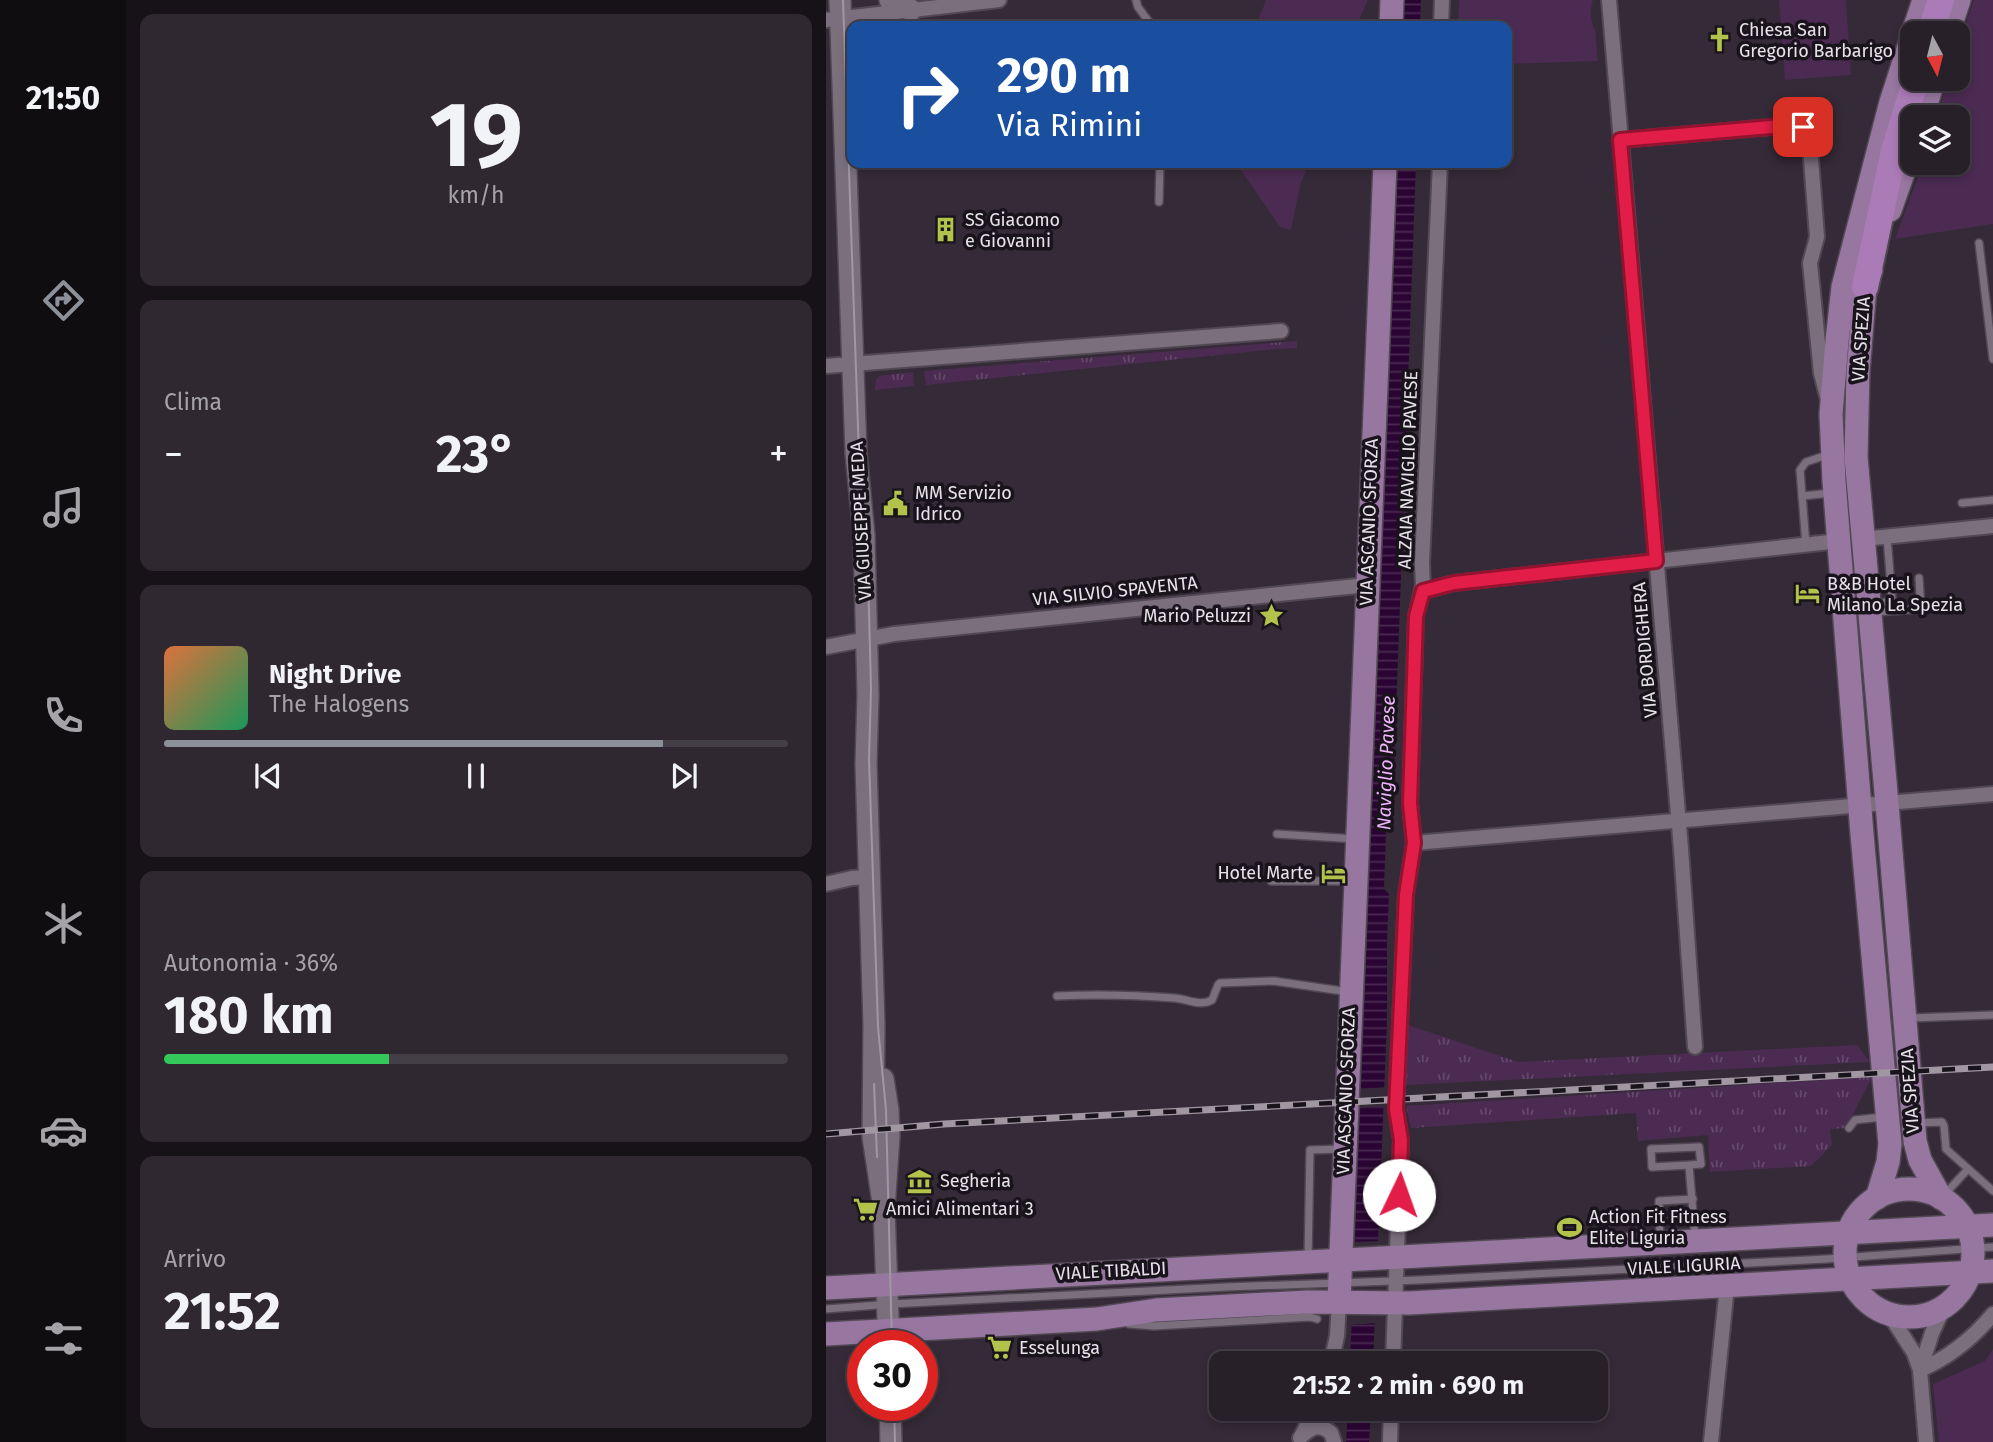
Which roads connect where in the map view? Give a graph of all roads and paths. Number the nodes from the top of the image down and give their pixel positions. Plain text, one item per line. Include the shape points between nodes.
1 (890, 0) edge
2 (999, 0) edge
3 (1136, 0) edge
4 (1392, 0) edge
5 (1442, 0) edge
6 (1609, 0) edge
7 (1924, 0) edge
8 (1941, 0) edge
9 (1959, 0) edge
10 (911, 10) junction
11 (839, 18) edge
12 (1148, 21) edge
13 (1391, 21) edge
14 (1441, 21) edge
15 (1917, 21) edge
16 (1934, 21) edge
17 (1952, 21) edge
18 (1900, 74) edge
19 (1912, 91) edge
20 (847, 130) edge
21 (1620, 140) junction
22 (849, 168) edge
23 (1160, 168) edge
24 (1385, 168) edge
25 (1440, 168) edge
26 (1901, 175) edge
27 (1159, 202) dead end
28 (1979, 243) dead end
29 (1854, 287) junction
30 (1814, 302) junction
31 (1281, 331) dead end
32 (1993, 359) edge
33 (853, 364) junction
34 (826, 366) edge
35 (1831, 414) junction
36 (1833, 453) junction
37 (1835, 493) junction
38 (1802, 496) junction
39 (1993, 500) edge
40 (1962, 503) dead end
41 (1993, 526) edge
42 (1887, 537) junction
43 (1863, 540) junction
44 (1839, 541) junction
45 (1806, 545) junction
46 (1656, 561) junction
47 (1919, 579) dead end
48 (1367, 585) junction
49 (1423, 591) junction
50 (1869, 611) junction
51 (867, 638) junction
52 (826, 648) edge
53 (1993, 794) edge
54 (1887, 804) junction
55 (1860, 806) junction
56 (1678, 821) junction
57 (1277, 834) dead end
58 (1356, 839) junction
59 (1414, 843) junction
60 (869, 877) junction
61 (1271, 881) dead end
62 (1354, 881) junction
63 (826, 884) edge
64 (1350, 992) junction
65 (1056, 996) dead end
66 (1993, 1015) edge
67 (1905, 1019) junction
68 (1695, 1047) dead end
69 (1887, 1116) junction
70 (1849, 1128) dead end
71 (1914, 1132) junction
72 (1890, 1144) junction
73 (1344, 1149) junction
74 (1689, 1165) junction
75 (1968, 1169) junction
76 (1993, 1191) edge
77 (1877, 1198) junction
78 (1941, 1198) junction
79 (1693, 1199) junction
80 (1993, 1225) edge
81 (1849, 1233) junction
82 (1978, 1240) edge
83 (1696, 1241) junction
84 (1661, 1243) junction
85 (1391, 1256) junction
86 (1345, 1259) junction
87 (1308, 1261) junction
88 (1848, 1268) junction
89 (1982, 1272) edge
90 (1727, 1286) junction
91 (826, 1288) edge
92 (1344, 1292) junction
93 (1389, 1292) junction
94 (887, 1294) junction
95 (1944, 1307) junction
96 (826, 1309) edge
97 (1889, 1314) junction
98 (1993, 1314) edge
99 (1133, 1319) junction
100 (1317, 1320) dead end
101 (888, 1330) edge
102 (938, 1333) edge
103 (826, 1334) edge
104 (847, 1335) edge
105 (1334, 1351) edge
106 (1392, 1351) edge
107 (1920, 1370) junction
108 (890, 1421) edge
109 (1309, 1421) edge
110 (1391, 1421) edge
111 (1299, 1440) edge
112 (891, 1442) edge
113 (1334, 1442) edge
114 (1390, 1442) edge
115 (1711, 1442) edge
116 (1926, 1442) edge

1 - 10 street
2 - 10 street
3 - 12 lane
4 - 13 main road
5 - 14 street
6 - 21 street, VIA BORDIGHERA
7 - 15 main road, VIA SPEZIA
8 - 16 highway
9 - 17 main road
10 - 11 street
11 - 20 street, VIA GIUSEPPE MEDA
18 - 29 main road, VIA SPEZIA
19 - 29 highway
21 - 30 street, VIA SPEZIA via 1803,127 1808,133 1817,237 1810,263
21 - 46 street, VIA BORDIGHERA
22 - 33 street, VIA GIUSEPPE MEDA
23 - 27 lane
24 - 48 main road, VIA ASCANIO SFORZA
25 - 49 street, ALZAIA NAVIGLIO PAVESE
26 - 29 main road, VIA SPEZIA
28 - 32 lane
29 - 30 street, VIA SPEZIA
29 - 35 main road, VIA SPEZIA via 1836,341
29 - 43 main road, VIA SPEZIA via 1856,457
30 - 35 street, VIA SPEZIA via 1821,373
31 - 33 street
33 - 34 street
33 - 51 street, VIA GIUSEPPE MEDA
35 - 36 main road, VIA SPEZIA
36 - 37 main road, VIA SPEZIA
36 - 38 lane via 1806,462 1800,470
37 - 38 lane
37 - 44 main road, VIA SPEZIA
38 - 45 lane
39 - 40 lane
41 - 42 street
42 - 43 street
42 - 50 lane via 1892,599
43 - 44 street via 1859,550 1851,553 1843,550
43 - 50 main road, VIA SPEZIA
44 - 45 street
44 - 55 main road, VIA SPEZIA
45 - 46 street
46 - 49 street via 1454,583
46 - 56 street, VIA BORDIGHERA
47 - 50 lane via 1922,609
48 - 51 street, VIA SILVIO SPAVENTA
48 - 58 main road, VIA ASCANIO SFORZA
49 - 59 street, ALZAIA NAVIGLIO PAVESE via 1416,616 1410,803
50 - 54 main road, VIA SPEZIA
51 - 52 street, VIA SILVIO SPAVENTA
51 - 60 street, VIA GIUSEPPE MEDA
53 - 54 street
54 - 55 street
54 - 67 main road, VIA SPEZIA
55 - 56 street
55 - 69 main road, VIA SPEZIA
56 - 59 street
56 - 68 street, VIA BORDIGHERA
57 - 58 lane
58 - 62 main road, VIA ASCANIO SFORZA
59 - 85 street, ALZAIA NAVIGLIO PAVESE via 1406,895 1396,1109 1401,1140
60 - 63 street
60 - 94 street, VIA GIUSEPPE MEDA via 874,1025 888,1110
61 - 62 lane
62 - 64 main road, VIA ASCANIO SFORZA
64 - 65 lane via 1266,981 1220,984 1212,1000 1202,1004 1131,995
64 - 73 main road, VIA ASCANIO SFORZA
66 - 67 lane
67 - 71 main road, VIA SPEZIA
69 - 70 lane via 1855,1120
69 - 72 main road, VIA SPEZIA
71 - 72 lane, VIA SPEZIA
71 - 75 lane via 1942,1122 1946,1149
71 - 78 main road via 1920,1160
72 - 77 main road
73 - 86 main road, VIA ASCANIO SFORZA
73 - 87 lane via 1310,1150
74 - 74 lane via 1652,1167 1651,1149 1699,1147 1701,1164
74 - 79 lane
75 - 76 lane
75 - 78 lane
77 - 78 main road via 1908,1190
77 - 81 main road via 1855,1217
78 - 82 main road via 1955,1207
79 - 83 lane
79 - 84 lane via 1659,1201
80 - 82 main road
81 - 82 main road, VIALE LIGURIA
81 - 83 main road, VIALE LIGURIA
81 - 88 main road
82 - 88 lane, VIALE LIGURIA
82 - 89 main road
83 - 84 main road, VIALE LIGURIA
84 - 85 main road, VIALE LIGURIA
85 - 86 main road, VIALE TIBALDI
85 - 93 street, ALZAIA NAVIGLIO PAVESE
86 - 87 main road, VIALE TIBALDI
86 - 92 main road, VIA ASCANIO SFORZA
87 - 94 main road, VIALE TIBALDI
88 - 89 main road, VIALE LIGURIA
88 - 90 main road, VIALE LIGURIA
88 - 93 lane, VIALE LIGURIA
88 - 97 main road via 1863,1297
89 - 95 main road
90 - 93 main road, VIALE LIGURIA
90 - 115 street
91 - 94 main road, VIALE TIBALDI
92 - 93 main road, VIALE TIBALDI
92 - 94 lane, VIALE TIBALDI via 1226,1287
92 - 99 main road, VIALE TIBALDI via 1307,1302 1170,1310
92 - 105 street
93 - 106 street, ALZAIA NAVIGLIO PAVESE
94 - 96 lane, VIALE TIBALDI
94 - 101 street, VIA GIUSEPPE MEDA
95 - 97 main road via 1924,1315
95 - 107 street
97 - 107 street
98 - 107 street via 1962,1345
99 - 100 lane via 1154,1326
99 - 102 main road, VIALE TIBALDI
103 - 104 main road, VIALE TIBALDI
107 - 116 street
108 - 112 street
109 - 111 street
110 - 114 street
111 - 113 street via 1319,1427 1329,1431

